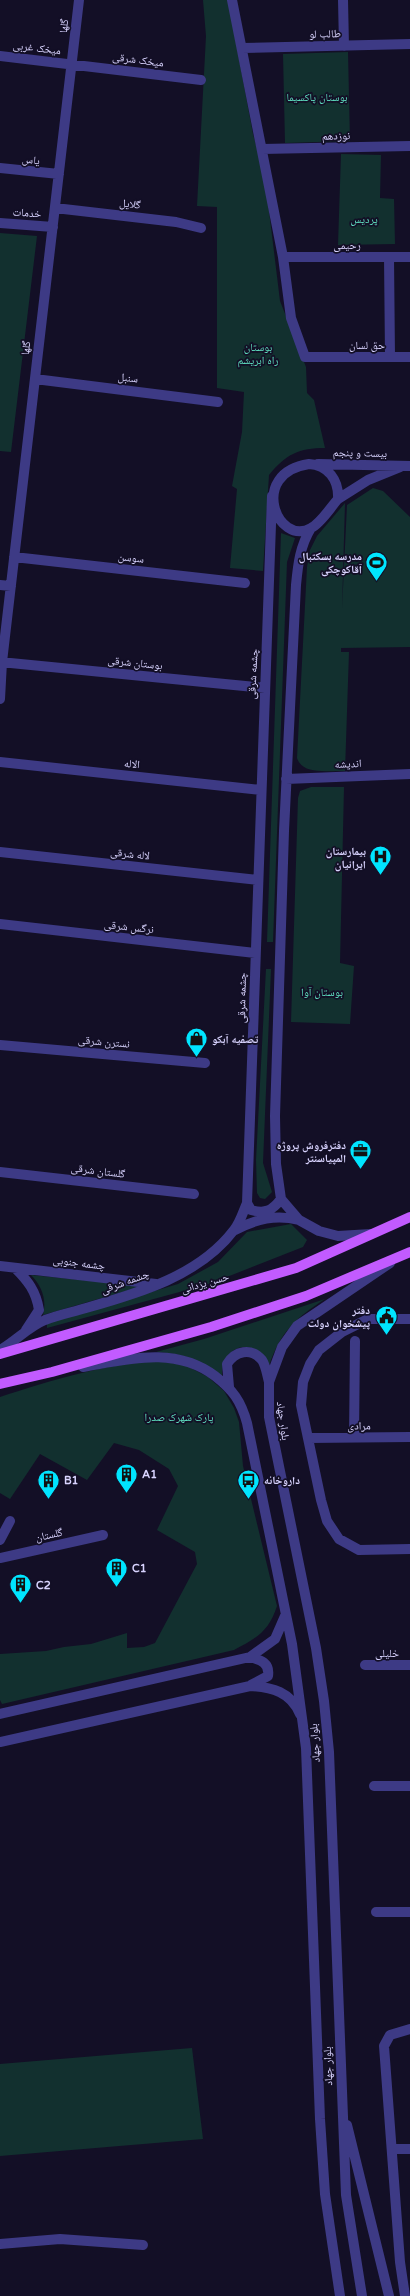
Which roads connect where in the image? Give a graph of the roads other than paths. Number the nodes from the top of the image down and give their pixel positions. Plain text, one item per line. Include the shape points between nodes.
1 (79, 0) edge
2 (232, 0) edge
3 (343, 0) edge
4 (410, 44) edge
5 (344, 46) junction
6 (242, 48) junction
7 (0, 56) edge
8 (72, 64) junction
9 (201, 80) dead end
10 (410, 146) edge
11 (262, 149) junction
12 (0, 168) edge
13 (59, 174) junction
14 (55, 208) junction
15 (0, 223) edge
16 (53, 227) junction
17 (201, 228) dead end
18 (284, 257) junction
19 (389, 257) junction
20 (410, 257) edge
21 (390, 357) junction
22 (410, 357) edge
23 (35, 379) junction
24 (218, 402) dead end
25 (316, 464) junction
26 (407, 466) edge
27 (272, 496) junction
28 (338, 499) junction
29 (311, 528) junction
30 (14, 557) junction
31 (245, 583) dead end
32 (0, 585) edge
33 (11, 586) junction
34 (1, 662) edge
35 (265, 688) junction
36 (0, 699) edge
37 (0, 762) edge
38 (410, 774) edge
39 (286, 779) junction
40 (261, 790) junction
41 (0, 852) edge
42 (258, 880) junction
43 (0, 924) edge
44 (255, 953) junction
45 (0, 1045) edge
46 (205, 1063) dead end
47 (0, 1172) edge
48 (194, 1194) dead end
49 (281, 1199) junction
50 (247, 1203) junction
51 (410, 1217) edge
52 (299, 1220) junction
53 (235, 1230) junction
54 (372, 1234) junction
55 (406, 1253) edge
56 (0, 1266) edge
57 (15, 1268) junction
58 (156, 1284) junction
59 (410, 1319) edge
60 (25, 1331) junction
61 (355, 1341) dead end
62 (0, 1350) edge
63 (0, 1354) edge
64 (52, 1372) junction
65 (269, 1382) junction
66 (0, 1384) edge
67 (229, 1387) junction
68 (410, 1437) edge
69 (308, 1438) junction
70 (354, 1438) junction
71 (10, 1521) dead end
72 (102, 1535) dead end
73 (0, 1540) edge
74 (410, 1549) edge
75 (0, 1558) edge
76 (286, 1614) junction
77 (250, 1657) junction
78 (365, 1665) dead end
79 (410, 1665) edge
80 (250, 1686) junction
81 (0, 1714) edge
82 (303, 1721) junction
83 (0, 1742) edge
84 (374, 1786) dead end
85 (410, 1786) edge
86 (376, 1912) dead end
87 (410, 1912) edge
88 (410, 2029) edge
89 (341, 2100) junction
90 (392, 2149) junction
91 (410, 2149) edge
92 (0, 2244) edge
93 (142, 2245) dead end
94 (405, 2262) edge
95 (340, 2296) edge
96 (362, 2296) edge
97 (389, 2296) edge
98 (405, 2296) edge

1 - 8 street, گلها
2 - 6 street
3 - 5 street
4 - 5 street, طالب لو
5 - 6 street, طالب لو
6 - 11 street
7 - 8 street, میخک غربی
8 - 9 street, میخک شرقی
8 - 13 street, گلها
10 - 11 street, نوزدهم
11 - 18 street
12 - 13 street, یاس
13 - 14 street, گلها
14 - 16 street, گلها
14 - 17 street, گلایل via 176,222
15 - 16 street, خدمات
16 - 23 street, گلها
18 - 19 street, رحیمی
18 - 21 street, حق لسان via 291,318 305,357
19 - 20 street, رحیمی
19 - 21 street
21 - 22 street, حق لسان
23 - 24 street, سنبل
23 - 30 street, گلها
25 - 26 street, بیست و پنجم
25 - 27 street via 300,465 290,469 278,481
25 - 28 street via 334,478
26 - 28 street, بیست و پنجم via 368,480
27 - 29 street via 276,513 284,525 292,530 302,531
27 - 35 street, چشمه شرقی
28 - 29 street
29 - 39 street via 304,539 298,567
30 - 31 street, سوسن
30 - 33 street, گلها
32 - 33 street
33 - 34 street, گلها
34 - 35 street, بوستان شرقی
34 - 36 street, گلها
35 - 40 street, چشمه شرقی
37 - 40 street, الاله
38 - 39 street, اندیشه
39 - 49 street via 275,1116 276,1164
40 - 42 street, چشمه شرقی
41 - 42 street, لاله شرقی
42 - 44 street, چشمه شرقی
43 - 44 street, نرگس شرقی
44 - 50 street, چشمه شرقی
45 - 46 street, نسترن شرقی
47 - 48 street, گلستان شرقی
49 - 50 street via 273,1208 262,1213 251,1210
49 - 52 street
50 - 53 street, چشمه شرقی
51 - 54 main road, حسن یزدانی
52 - 53 street via 270,1217
52 - 54 street via 319,1231 338,1236
53 - 58 street, چشمه شرقی via 209,1257 181,1274
54 - 63 main road, حسن یزدانی via 296,1268
55 - 64 main road via 299,1298 211,1327
55 - 65 street, بلوار جهاد via 297,1326 282,1348
56 - 57 street, چشمه جنوبی
57 - 58 street, چشمه جنوبی
57 - 60 street via 28,1281 36,1295 39,1310
58 - 60 street, چشمه شرقی via 132,1295 46,1320
59 - 69 street via 368,1319 342,1332 319,1350 303,1382 301,1405
60 - 62 street, چشمه شرقی
61 - 70 street
64 - 66 main road
64 - 67 street, بلوار جهاد via 137,1358 167,1356 204,1368
65 - 67 street via 262,1360 254,1353 240,1352 227,1364
65 - 89 street, بلوار جهاد via 270,1423 324,1701 329,1752
67 - 76 street, بلوار جهاد via 241,1403 247,1423
68 - 70 street, مرادی
69 - 70 street, مرادی
69 - 74 street via 313,1470 327,1521 339,1538 359,1550
71 - 73 street
72 - 75 street, گلستان
76 - 77 street via 275,1639
76 - 82 street, بلوار جهاد
77 - 80 street via 266,1664 269,1669 268,1676
77 - 81 street
78 - 79 street, خلیلی
80 - 82 street via 266,1687 283,1693 297,1706
80 - 83 street
82 - 95 street, بلوار جهاد via 322,2149 326,2209
84 - 85 street
86 - 87 street
88 - 90 street via 390,2035 384,2046
89 - 96 street, بلوار جهاد via 346,2195
89 - 97 street
90 - 91 street
90 - 94 street
92 - 93 street via 60,2239
94 - 98 street

